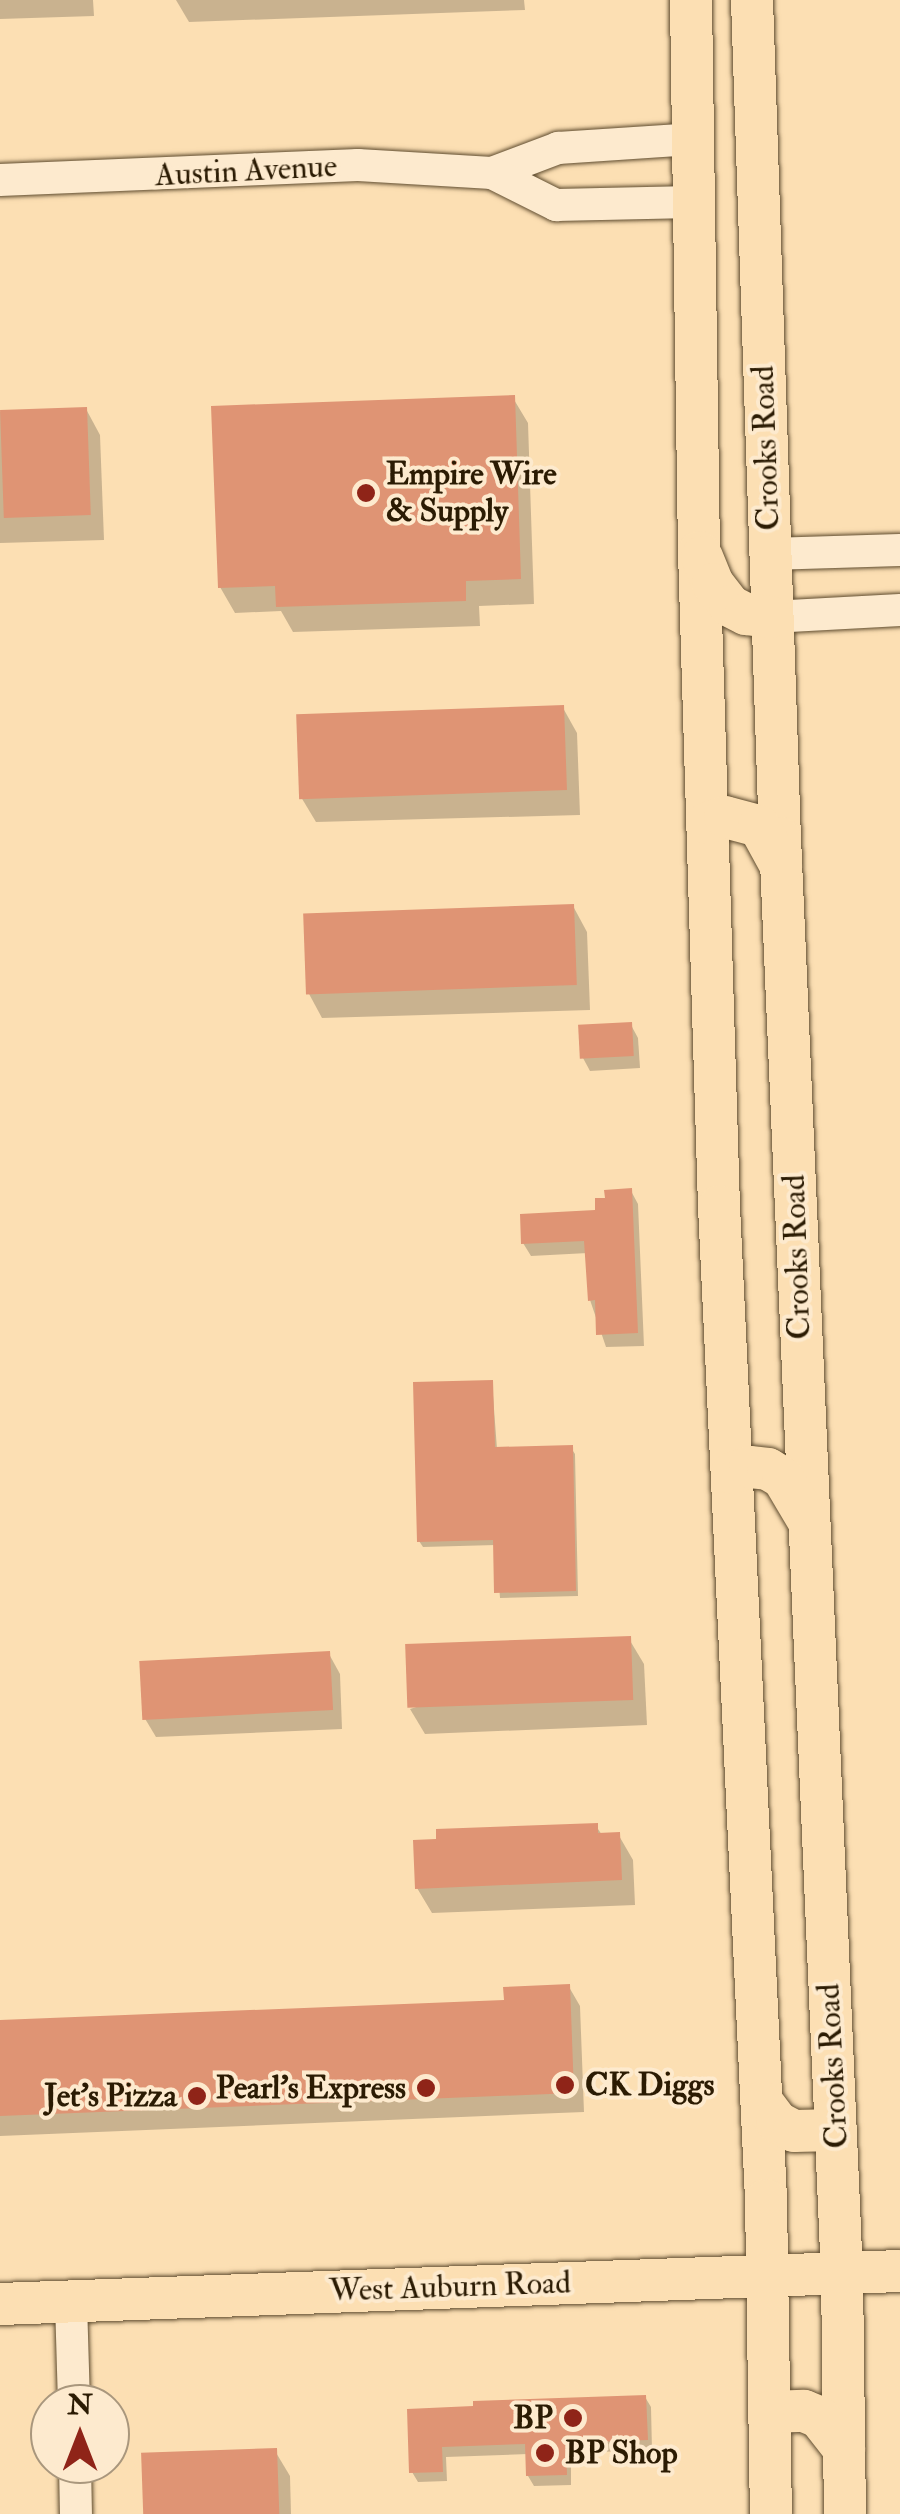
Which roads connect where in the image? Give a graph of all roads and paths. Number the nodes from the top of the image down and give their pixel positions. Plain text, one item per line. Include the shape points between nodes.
1 (691, 0) edge
2 (752, 0) edge
3 (692, 139) junction
4 (492, 172) junction
5 (0, 180) edge
6 (692, 202) junction
7 (758, 208) junction
8 (900, 550) edge
9 (700, 552) junction
10 (769, 554) junction
11 (900, 610) edge
12 (771, 617) junction
13 (707, 822) junction
14 (782, 867) junction
15 (732, 1473) junction
16 (809, 1522) junction
17 (762, 2102) junction
18 (836, 2130) junction
19 (900, 2271) edge
20 (842, 2273) junction
21 (768, 2275) junction
22 (71, 2302) junction
23 (0, 2304) edge
24 (73, 2384) edge
25 (770, 2412) junction
26 (844, 2449) junction
27 (75, 2484) edge
28 (76, 2514) edge
29 (772, 2514) edge
30 (845, 2514) edge

1 - 3 main road, Crooks Road
2 - 7 main road, Crooks Road
3 - 4 street, Austin Avenue via 558,148
3 - 6 main road, Crooks Road
3 - 7 main road via 730,149
4 - 5 street, Austin Avenue via 358,165
4 - 6 street, Austin Avenue via 556,205
6 - 9 main road, Crooks Road
7 - 10 main road, Crooks Road
8 - 10 street
9 - 12 main road via 730,606
9 - 13 main road, Crooks Road
10 - 12 main road, Crooks Road
11 - 12 street
12 - 14 main road, Crooks Road
13 - 14 main road via 725,817 759,826
13 - 15 main road, Crooks Road
14 - 16 main road, Crooks Road
15 - 16 main road via 750,1467 783,1478
15 - 17 main road, Crooks Road
16 - 18 main road, Crooks Road
17 - 18 main road via 794,2131
17 - 21 main road, Crooks Road
18 - 20 main road, Crooks Road
19 - 20 main road, West Auburn Road
20 - 21 main road, West Auburn Road
20 - 26 main road, Crooks Road
21 - 22 main road, West Auburn Road
21 - 25 main road, Crooks Road
22 - 23 main road, West Auburn Road
22 - 24 street
25 - 26 main road via 818,2417
25 - 29 main road, Crooks Road
26 - 30 main road, Crooks Road
27 - 28 street

